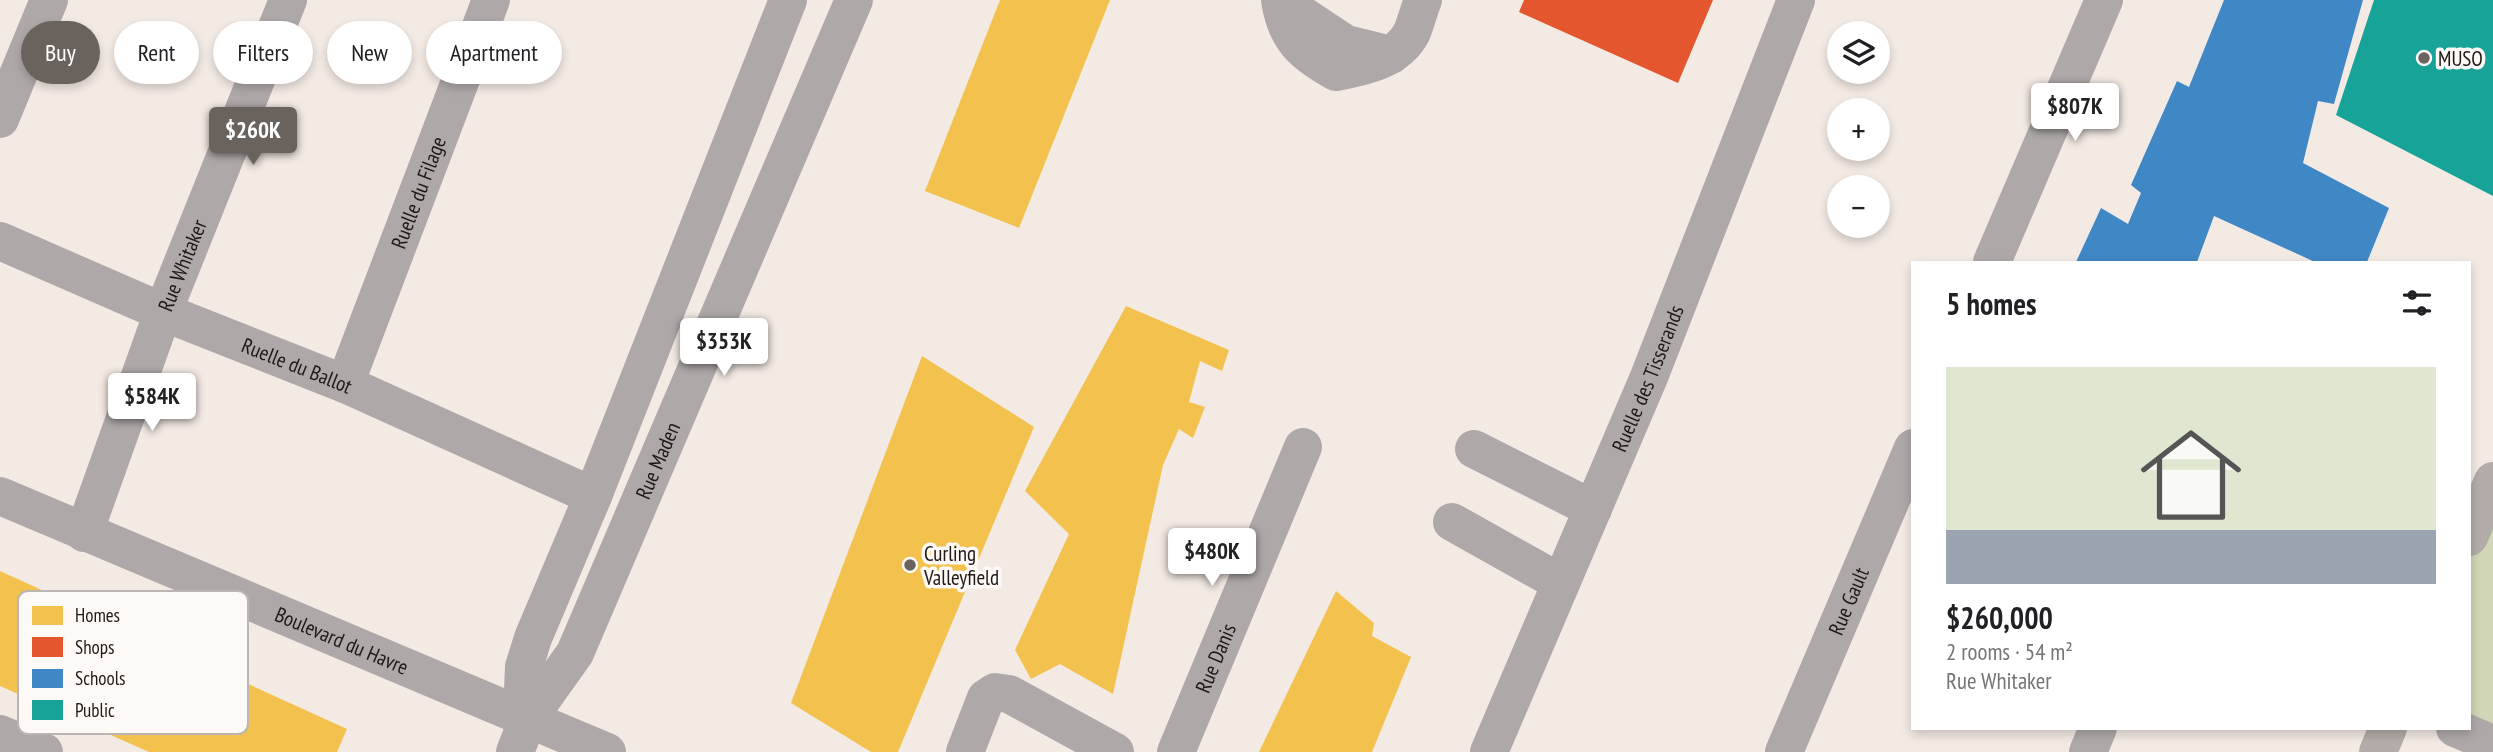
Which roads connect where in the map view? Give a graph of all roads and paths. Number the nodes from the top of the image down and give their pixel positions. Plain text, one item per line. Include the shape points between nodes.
1 (49, 0) edge
2 (288, 0) edge
3 (491, 0) edge
4 (788, 0) edge
5 (854, 0) edge
6 (1423, 0) edge
7 (1796, 0) edge
8 (2104, 0) edge
9 (1281, 1) edge
10 (0, 118) edge
11 (0, 240) edge
12 (1992, 261) edge
13 (163, 312) junction
14 (345, 384) junction
15 (1303, 447) dead end
16 (1474, 449) dead end
17 (1911, 453) edge
18 (2493, 481) edge
19 (0, 496) edge
20 (593, 496) junction
21 (1593, 509) junction
22 (1452, 522) dead end
23 (2471, 532) edge
24 (84, 533) junction
25 (1561, 583) junction
26 (210, 591) edge
27 (248, 609) edge
28 (2097, 730) edge
29 (2387, 730) edge
30 (2460, 730) edge
31 (0, 734) edge
32 (522, 735) edge
33 (2493, 744) edge
34 (44, 752) edge
35 (607, 752) edge
36 (965, 752) edge
37 (1115, 752) edge
38 (1176, 752) edge
39 (1489, 752) edge
40 (1784, 752) edge
41 (2088, 752) edge
42 (2378, 752) edge

1 - 10 street
2 - 13 street, Rue Whitaker
3 - 14 street, Ruelle du Filage
4 - 20 street
5 - 32 street, Rue Maden via 575,653
6 - 9 street via 1411,34 1391,55 1370,66 1336,72 1306,55 1284,21
7 - 21 street, Ruelle des Tisserands
8 - 12 street
11 - 13 street, Ruelle du Ballot
13 - 14 street, Ruelle du Ballot
13 - 24 street, Rue Whitaker
14 - 20 street, Ruelle du Ballot
15 - 38 street, Rue Danis
16 - 21 street
17 - 40 street, Rue Gault
18 - 23 main road
19 - 24 street, Boulevard du Havre
20 - 32 street via 524,667
21 - 25 street, Ruelle des Tisserands
22 - 25 street
24 - 26 street, Boulevard du Havre
25 - 39 street, Ruelle des Tisserands
27 - 32 street, Boulevard du Havre
28 - 41 street
29 - 42 main road
30 - 33 street
31 - 34 street
32 - 35 street, Boulevard du Havre
36 - 37 street via 986,698 995,692 1009,694

